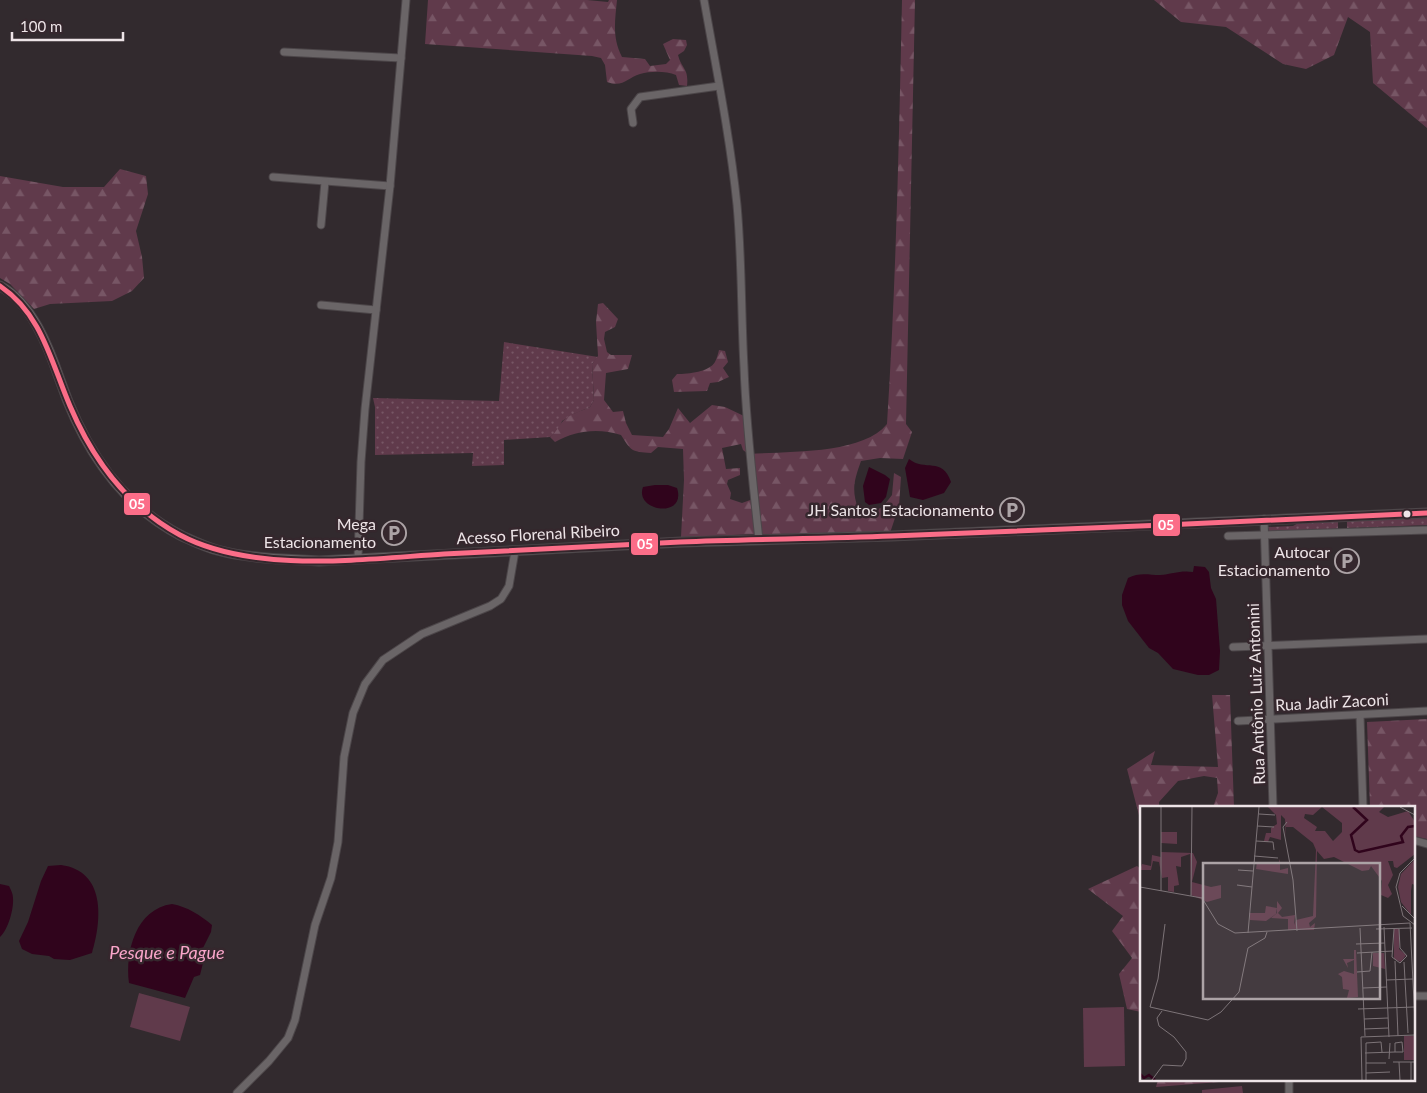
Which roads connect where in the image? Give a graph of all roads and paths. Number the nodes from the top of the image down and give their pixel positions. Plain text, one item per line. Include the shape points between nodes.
1 (406, 0) edge
2 (704, 0) edge
3 (284, 52) dead end
4 (401, 58) junction
5 (719, 86) junction
6 (633, 123) dead end
7 (273, 177) dead end
8 (325, 182) junction
9 (390, 186) junction
10 (321, 225) dead end
11 (0, 286) edge
12 (321, 305) dead end
13 (376, 310) junction
14 (1427, 513) edge
15 (1264, 519) junction
16 (1427, 530) edge
17 (1264, 535) junction
18 (1228, 536) dead end
19 (760, 540) junction
20 (515, 551) junction
21 (358, 559) junction
22 (1427, 639) edge
23 (1268, 645) junction
24 (1233, 647) dead end
25 (1427, 711) edge
26 (1360, 715) junction
27 (1271, 719) junction
28 (1238, 721) dead end
29 (1274, 806) edge
30 (1363, 806) edge
31 (1414, 840) edge
32 (1427, 844) edge
33 (1414, 996) edge
34 (1427, 996) edge
35 (1289, 1080) edge
36 (237, 1093) edge
37 (1289, 1093) edge

1 - 4 street
2 - 5 street
3 - 4 street
4 - 9 street
5 - 6 street via 640,97 631,109
5 - 19 street via 737,205 744,367
7 - 8 street
8 - 9 street
8 - 10 street
9 - 13 street
11 - 21 street, Acesso Florenal Ribeiro via 30,314 41,333 68,406 86,442 107,474 141,509 167,528 217,550 310,561
12 - 13 street
13 - 21 street via 361,462
14 - 15 street, Acesso Florenal Ribeiro
15 - 17 street, Rua Antônio Luiz Antonini
15 - 19 street, Acesso Florenal Ribeiro
16 - 17 street
17 - 18 street
17 - 23 street, Rua Antônio Luiz Antonini
19 - 20 street, Acesso Florenal Ribeiro
20 - 21 street, Acesso Florenal Ribeiro
20 - 36 street via 509,586 502,600 422,634 383,660 364,684 353,712 344,757 333,869 315,925 295,1020 288,1038
22 - 23 street
23 - 24 street
23 - 27 street, Rua Antônio Luiz Antonini
25 - 26 street, Rua Jadir Zaconi
26 - 27 street, Rua Jadir Zaconi
26 - 30 street
27 - 28 street, Rua Jadir Zaconi
27 - 29 street, Rua Antônio Luiz Antonini
31 - 32 street
33 - 34 street
35 - 37 street

